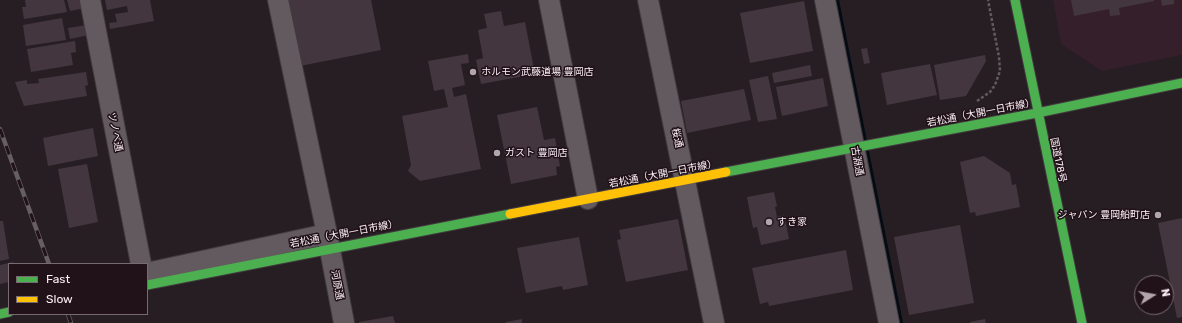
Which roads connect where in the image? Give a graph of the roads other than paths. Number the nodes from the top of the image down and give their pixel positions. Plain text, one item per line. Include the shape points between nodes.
1 (90, 0) edge
2 (278, 0) edge
3 (549, 0) edge
4 (648, 0) edge
5 (825, 0) edge
6 (1015, 0) edge
7 (1182, 84) edge
8 (1037, 113) junction
9 (855, 148) junction
10 (686, 181) junction
11 (588, 199) junction
12 (329, 241) junction
13 (141, 263) edge
14 (148, 273) edge
15 (148, 285) edge
16 (344, 323) edge
17 (714, 323) edge
18 (889, 323) edge
19 (1082, 323) edge

1 - 13 street, ツノベ通
2 - 12 street, 河原通
3 - 11 street
4 - 10 street, 桜通
5 - 9 street, 古淵通
6 - 8 main road, 国道178号
7 - 8 main road, 若松通（大開一日市線）
8 - 9 main road, 若松通（大開一日市線）
8 - 19 main road, 国道178号
9 - 10 main road, 若松通（大開一日市線）
9 - 18 street, 古淵通
10 - 11 main road, 若松通（大開一日市線）
10 - 17 street, 桜通
11 - 12 main road, 若松通（大開一日市線）
12 - 14 street
12 - 15 main road, 若松通（大開一日市線）
12 - 16 street, 河原通

